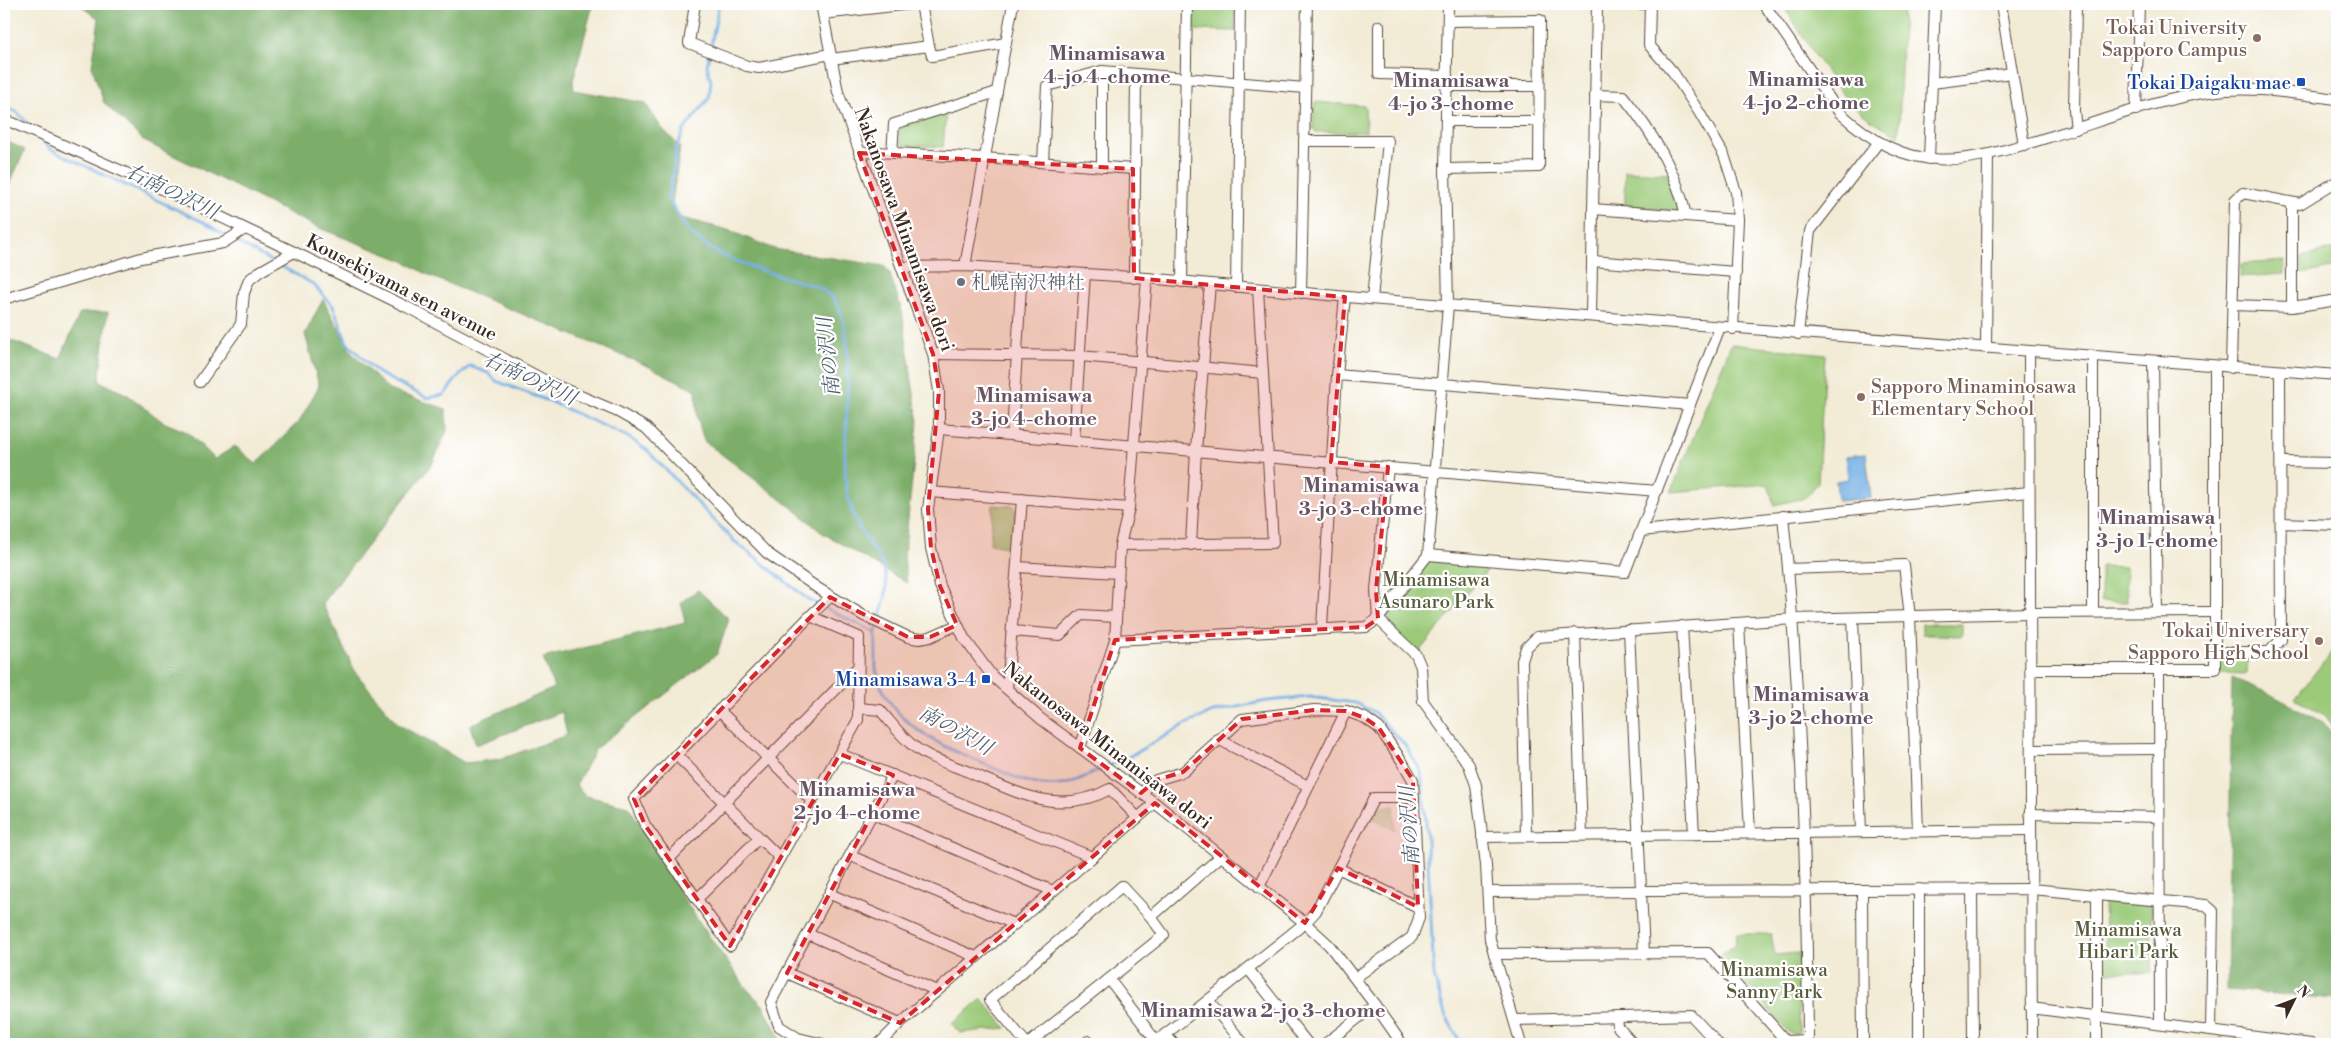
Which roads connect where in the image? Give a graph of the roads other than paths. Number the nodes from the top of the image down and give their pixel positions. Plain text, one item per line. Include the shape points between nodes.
1 (695, 4) edge
2 (911, 4) edge
3 (921, 4) edge
4 (1187, 4) edge
5 (1240, 4) edge
6 (1307, 4) edge
7 (1448, 4) edge
8 (1597, 4) edge
9 (1625, 4) edge
10 (1764, 4) edge
11 (1935, 4) edge
12 (2000, 4) edge
13 (2076, 4) edge
14 (2138, 4) edge
15 (1016, 5) edge
16 (822, 9) edge
17 (1448, 21) junction
18 (1379, 26) dead end
19 (1006, 43) junction
20 (929, 46) junction
21 (831, 56) junction
22 (1102, 71) junction
23 (2012, 73) junction
24 (1136, 75) junction
25 (1186, 79) junction
26 (1447, 81) junction
27 (1239, 83) junction
28 (1932, 83) junction
29 (1539, 86) junction
30 (1305, 88) junction
31 (996, 92) junction
32 (1595, 95) junction
33 (2337, 99) edge
34 (2136, 110) junction
35 (4, 119) edge
36 (1540, 120) junction
37 (1446, 121) junction
38 (2076, 128) junction
39 (1304, 141) junction
40 (1878, 143) junction
41 (2024, 145) junction
42 (892, 153) junction
43 (859, 154) junction
44 (1988, 156) junction
45 (984, 158) junction
46 (1929, 159) junction
47 (1043, 162) junction
48 (1102, 167) junction
49 (1133, 169) junction
50 (1445, 169) junction
51 (2336, 183) edge
52 (2292, 204) junction
53 (1593, 209) junction
54 (1686, 216) junction
55 (1738, 220) junction
56 (245, 229) junction
57 (294, 252) junction
58 (1592, 261) junction
59 (965, 266) junction
60 (903, 267) junction
61 (1022, 270) junction
62 (1736, 272) junction
63 (1085, 274) junction
64 (1134, 278) junction
65 (1147, 278) junction
66 (1182, 282) junction
67 (1210, 284) junction
68 (1236, 287) junction
69 (1258, 289) junction
70 (1302, 293) junction
71 (1345, 297) junction
72 (4, 299) edge
73 (1372, 299) junction
74 (2337, 300) edge
75 (1448, 305) junction
76 (2232, 306) junction
77 (2292, 307) junction
78 (1591, 316) junction
79 (1720, 328) junction
80 (1733, 329) junction
81 (1798, 334) junction
82 (1986, 348) junction
83 (2030, 351) junction
84 (933, 354) junction
85 (1017, 354) junction
86 (1080, 356) junction
87 (2093, 357) junction
88 (1142, 362) junction
89 (2154, 362) junction
90 (1203, 367) junction
91 (2216, 367) junction
92 (2231, 368) junction
93 (2280, 371) junction
94 (1262, 372) junction
95 (2337, 375) edge
96 (1337, 376) junction
97 (200, 382) dead end
98 (1443, 384) junction
99 (1690, 405) junction
100 (939, 429) junction
101 (1012, 434) junction
102 (1074, 440) junction
103 (1134, 445) junction
104 (1196, 450) junction
105 (1267, 456) junction
106 (1331, 462) junction
107 (2281, 462) junction
108 (2337, 463) edge
109 (1388, 467) junction
110 (1436, 471) junction
111 (1657, 490) junction
112 (930, 492) junction
113 (2029, 492) junction
114 (1022, 499) junction
115 (1130, 508) junction
116 (1783, 516) junction
117 (2281, 523) junction
118 (2337, 525) edge
119 (1641, 531) junction
120 (1191, 545) junction
121 (1120, 546) junction
122 (1428, 556) junction
123 (1017, 567) junction
124 (1788, 569) junction
125 (1118, 573) junction
126 (830, 597) junction
127 (2093, 612) junction
128 (2157, 612) junction
129 (2215, 612) junction
130 (2030, 613) junction
131 (810, 616) junction
132 (1116, 617) junction
133 (1910, 617) junction
134 (1853, 618) junction
135 (1378, 619) junction
136 (1794, 620) junction
137 (1739, 623) junction
138 (957, 626) junction
139 (1682, 626) junction
140 (1322, 627) junction
141 (1629, 630) junction
142 (1012, 631) junction
143 (1575, 633) junction
144 (1116, 640) junction
145 (2215, 652) junction
146 (858, 667) junction
147 (2030, 669) junction
148 (2159, 669) junction
149 (1007, 689) junction
150 (858, 708) junction
151 (719, 710) junction
152 (1346, 711) junction
153 (1218, 739) junction
154 (1080, 748) junction
155 (2159, 749) junction
156 (2030, 750) junction
157 (840, 754) junction
158 (676, 755) junction
159 (768, 758) junction
160 (893, 775) junction
161 (1308, 786) junction
162 (1141, 793) junction
163 (1414, 798) junction
164 (812, 801) junction
165 (724, 803) junction
166 (1155, 803) junction
167 (873, 814) junction
168 (2030, 814) junction
169 (2159, 817) junction
170 (1138, 818) junction
171 (2030, 830) junction
172 (1861, 832) junction
173 (1918, 832) junction
174 (1805, 833) junction
175 (1694, 834) junction
176 (1750, 834) junction
177 (1582, 835) junction
178 (1639, 835) junction
179 (1482, 836) junction
180 (1526, 836) junction
181 (759, 838) junction
182 (850, 856) junction
183 (1092, 857) junction
184 (1220, 857) junction
185 (780, 858) junction
186 (669, 859) junction
187 (1338, 868) junction
188 (1259, 887) junction
189 (1919, 889) junction
190 (1972, 889) junction
191 (2031, 889) junction
192 (1807, 890) junction
193 (1862, 890) junction
194 (1053, 891) junction
195 (1641, 891) junction
196 (1488, 892) junction
197 (830, 894) junction
198 (2097, 895) junction
199 (697, 899) junction
200 (2159, 900) junction
201 (1418, 907) junction
202 (1151, 917) junction
203 (1306, 923) junction
204 (1014, 924) junction
205 (808, 934) junction
206 (1494, 954) junction
207 (1644, 954) junction
208 (976, 957) junction
209 (1249, 970) junction
210 (787, 973) junction
211 (1355, 978) junction
212 (1109, 979) junction
213 (937, 991) junction
214 (1208, 1001) junction
215 (1375, 1005) junction
216 (2032, 1008) junction
217 (2097, 1016) junction
218 (1617, 1017) junction
219 (1516, 1020) junction
220 (900, 1023) junction
221 (2160, 1023) junction
222 (2211, 1030) junction
223 (1165, 1034) junction
224 (1808, 1042) edge
225 (1154, 1043) edge
226 (823, 1044) edge
227 (879, 1044) edge
228 (1027, 1044) edge
229 (1174, 1044) edge
230 (1244, 1044) edge
231 (1308, 1044) edge
232 (1325, 1044) edge
233 (1402, 1044) edge
234 (1522, 1044) edge
235 (1633, 1044) edge
236 (1718, 1044) edge
237 (1862, 1044) edge
238 (1919, 1044) edge
239 (1974, 1044) edge
240 (2032, 1044) edge
241 (2097, 1044) edge
242 (2298, 1044) edge
243 (2311, 1044) edge

1 - 21 street via 689,43 747,66 759,68
2 - 16 street
3 - 20 street
4 - 25 street
5 - 27 street
6 - 30 street
7 - 17 street
8 - 32 street
9 - 55 street via 1650,4 1649,45 1674,72 1724,155 1736,192
10 - 40 street via 1838,112
11 - 28 street
12 - 23 street
13 - 38 street
14 - 34 street
15 - 19 street
16 - 21 street, Nakanosawa Minamisawa dori
17 - 26 street
17 - 29 street via 1540,20
18 - 26 street via 1379,74
19 - 20 street via 932,56
19 - 31 street
20 - 21 street
21 - 43 street, Nakanosawa Minamisawa dori via 838,92
22 - 24 street
22 - 47 street via 1048,86
22 - 48 street
23 - 28 street
23 - 41 street
24 - 25 street
24 - 49 street
25 - 27 street
25 - 66 street
26 - 29 street
26 - 37 street
27 - 30 street
27 - 68 street
28 - 46 street
29 - 36 street
30 - 39 street
31 - 42 street via 894,124
31 - 45 street
32 - 53 street
32 - 54 street via 1623,96 1645,123 1683,197
33 - 34 street via 2238,89 2188,96
34 - 38 street
35 - 56 street, Kousekiyama sen avenue
36 - 37 street
36 - 50 street via 1539,167
37 - 50 street
38 - 41 street
39 - 70 street
39 - 73 street via 1388,141
40 - 46 street
40 - 81 street via 1810,231
41 - 44 street
42 - 43 street
42 - 45 street
43 - 60 street, Nakanosawa Minamisawa dori
44 - 46 street
44 - 82 street
45 - 47 street
45 - 59 street
47 - 48 street
48 - 49 street
49 - 64 street
50 - 75 street
51 - 52 street via 2300,204
52 - 76 street via 2243,193 2234,200
52 - 77 street
53 - 54 street
53 - 58 street
54 - 55 street
55 - 62 street
56 - 57 street, Kousekiyama sen avenue
56 - 72 street via 223,243 142,258
57 - 97 street via 249,280 244,293 241,324
57 - 126 street, Kousekiyama sen avenue via 405,306 548,382 618,412 646,428 767,553
58 - 62 street
58 - 78 street
59 - 60 street
59 - 61 street
60 - 84 street, Nakanosawa Minamisawa dori
61 - 63 street
61 - 85 street
62 - 80 street
63 - 64 street
63 - 86 street
64 - 65 street
65 - 66 street
65 - 88 street
66 - 67 street
67 - 68 street
67 - 90 street
68 - 69 street
69 - 70 street
69 - 94 street
70 - 71 street
71 - 73 street
71 - 96 street
73 - 75 street
74 - 77 street
75 - 78 street
75 - 98 street
76 - 77 street
76 - 92 street
78 - 79 street
79 - 80 street
79 - 99 street
80 - 81 street
81 - 82 street
82 - 83 street
83 - 87 street
83 - 113 street
84 - 85 street
84 - 100 street, Nakanosawa Minamisawa dori via 939,391
85 - 86 street
85 - 101 street
86 - 88 street
86 - 102 street
87 - 89 street
87 - 127 street
88 - 90 street
88 - 103 street
89 - 91 street
89 - 128 street
90 - 94 street
90 - 104 street
91 - 92 street
91 - 129 street
92 - 93 street
93 - 95 street
93 - 107 street
94 - 105 street
96 - 98 street
96 - 106 street
98 - 99 street
98 - 110 street
99 - 111 street
100 - 101 street
100 - 112 street, Nakanosawa Minamisawa dori
101 - 102 street
102 - 103 street
103 - 104 street
103 - 115 street
104 - 105 street
104 - 120 street
105 - 106 street
105 - 120 street via 1273,543
106 - 109 street
106 - 140 street
107 - 108 street
107 - 117 street
109 - 110 street
109 - 135 street via 1376,590
110 - 111 street
110 - 122 street
111 - 119 street
112 - 114 street
112 - 138 street, Nakanosawa Minamisawa dori via 931,548 940,586
113 - 116 street
113 - 130 street
114 - 115 street
114 - 123 street
115 - 121 street
116 - 119 street
116 - 124 street
117 - 118 street
117 - 145 street via 2281,640 2269,652
119 - 122 street via 1625,572
120 - 121 street
121 - 125 street
122 - 135 street
123 - 125 street
123 - 142 street
124 - 133 street via 1904,565
124 - 136 street
125 - 132 street
126 - 131 street
126 - 138 street, Kousekiyama sen avenue via 908,637 930,637
127 - 128 street
127 - 130 street
128 - 129 street
129 - 145 street
130 - 133 street
130 - 147 street
131 - 146 street via 859,637
131 - 151 street
132 - 142 street via 1081,616 1060,635
132 - 144 street
133 - 134 street
133 - 173 street
134 - 136 street
134 - 172 street
135 - 140 street via 1366,627
135 - 179 street via 1416,655 1421,667 1423,701 1469,765 1476,785
136 - 137 street
136 - 174 street
137 - 139 street
137 - 176 street
138 - 149 street, Nakanosawa Minamisawa dori via 992,676
139 - 141 street
139 - 175 street
140 - 144 street
141 - 143 street
141 - 178 street
142 - 149 street
143 - 177 street
143 - 180 street via 1537,637 1526,648 1522,661
144 - 154 street
145 - 148 street via 2215,669
146 - 150 street
146 - 159 street
147 - 148 street
147 - 156 street
148 - 155 street
149 - 154 street, Nakanosawa Minamisawa dori
150 - 157 street via 858,720
150 - 170 street via 880,710 911,744 932,757 1034,799 1071,802 1110,790
151 - 158 street
151 - 159 street
152 - 153 street via 1314,710 1242,719
152 - 161 street
152 - 163 street via 1379,728 1413,780
153 - 161 street
153 - 162 street via 1183,772 1156,780
154 - 162 street, Nakanosawa Minamisawa dori
155 - 156 street
155 - 169 street
156 - 168 street
157 - 160 street
157 - 164 street
158 - 165 street
158 - 186 street via 634,799 645,825
159 - 164 street
159 - 165 street
160 - 167 street
160 - 183 street
161 - 188 street
162 - 166 street, Nakanosawa Minamisawa dori
163 - 187 street via 1374,798
163 - 201 street
164 - 185 street
165 - 181 street
165 - 186 street
166 - 170 street
166 - 184 street, Nakanosawa Minamisawa dori
167 - 182 street
167 - 194 street
168 - 169 street
168 - 171 street
169 - 200 street
170 - 183 street
171 - 173 street
171 - 191 street
172 - 173 street
172 - 174 street
174 - 176 street
174 - 192 street
175 - 176 street
175 - 178 street
177 - 178 street
177 - 180 street
178 - 195 street
179 - 180 street
179 - 196 street
181 - 185 street
181 - 199 street
182 - 197 street
182 - 204 street
183 - 194 street
184 - 188 street, Nakanosawa Minamisawa dori
184 - 202 street
185 - 199 street via 730,946
186 - 199 street
187 - 201 street
187 - 203 street via 1316,911
188 - 203 street, Nakanosawa Minamisawa dori
189 - 190 street
189 - 193 street
189 - 238 street
190 - 191 street
190 - 239 street
191 - 198 street
191 - 216 street
192 - 193 street
192 - 195 street
192 - 224 street
193 - 237 street
194 - 204 street
195 - 196 street
195 - 207 street
196 - 206 street via 1490,940
197 - 205 street
197 - 208 street
198 - 200 street
198 - 217 street
200 - 221 street
200 - 222 street via 2206,905 2213,911
201 - 211 street via 1419,918 1412,937
202 - 212 street via 1164,935
202 - 228 street via 1122,886 990,1000
203 - 209 street
203 - 211 street, Nakanosawa Minamisawa dori via 1329,945
204 - 208 street
205 - 210 street
205 - 213 street
206 - 207 street
206 - 219 street
207 - 224 street via 1708,953 1786,1041
208 - 213 street
209 - 214 street
209 - 231 street
210 - 220 street
210 - 226 street via 771,1002 779,1026 798,1038
211 - 215 street, Nakanosawa Minamisawa dori
212 - 225 street
212 - 228 street
213 - 220 street
214 - 223 street
214 - 230 street
215 - 232 street
215 - 233 street, Nakanosawa Minamisawa dori
216 - 217 street
216 - 240 street
217 - 221 street
217 - 241 street
218 - 219 street
218 - 235 street via 1618,1027
218 - 236 street via 1690,1014
219 - 234 street
220 - 227 street
221 - 222 street
222 - 242 street
223 - 225 street
223 - 229 street
242 - 243 street

